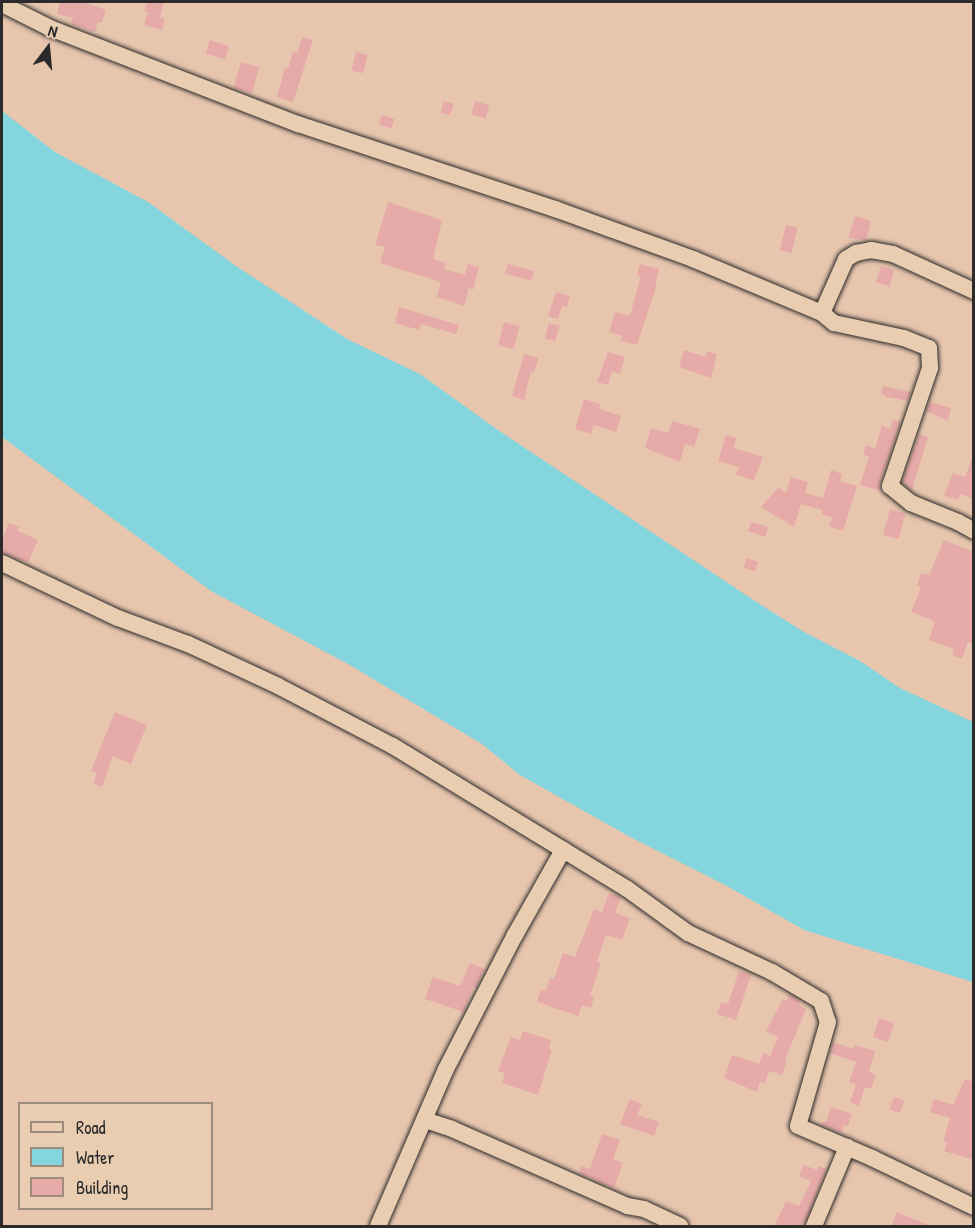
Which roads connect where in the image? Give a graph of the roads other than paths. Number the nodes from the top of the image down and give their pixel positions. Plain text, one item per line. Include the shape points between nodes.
1 (2, 4) edge
2 (974, 291) edge
3 (822, 313) junction
4 (974, 531) edge
5 (2, 563) edge
6 (563, 850) junction
7 (425, 1120) junction
8 (847, 1147) junction
9 (974, 1207) edge
10 (378, 1227) edge
11 (680, 1227) edge
12 (814, 1227) edge

1 - 3 street via 50,28 298,124 555,208 693,259
2 - 3 street via 893,254 871,250 846,259
3 - 4 street via 834,323 904,338 929,348 930,368 890,486 911,503
5 - 6 street via 118,618 188,644 278,686 393,746
6 - 7 street via 485,991
6 - 8 street via 626,888 688,933 772,972 821,1001 828,1022 798,1126
7 - 10 street
7 - 11 street
8 - 9 street
8 - 12 street

